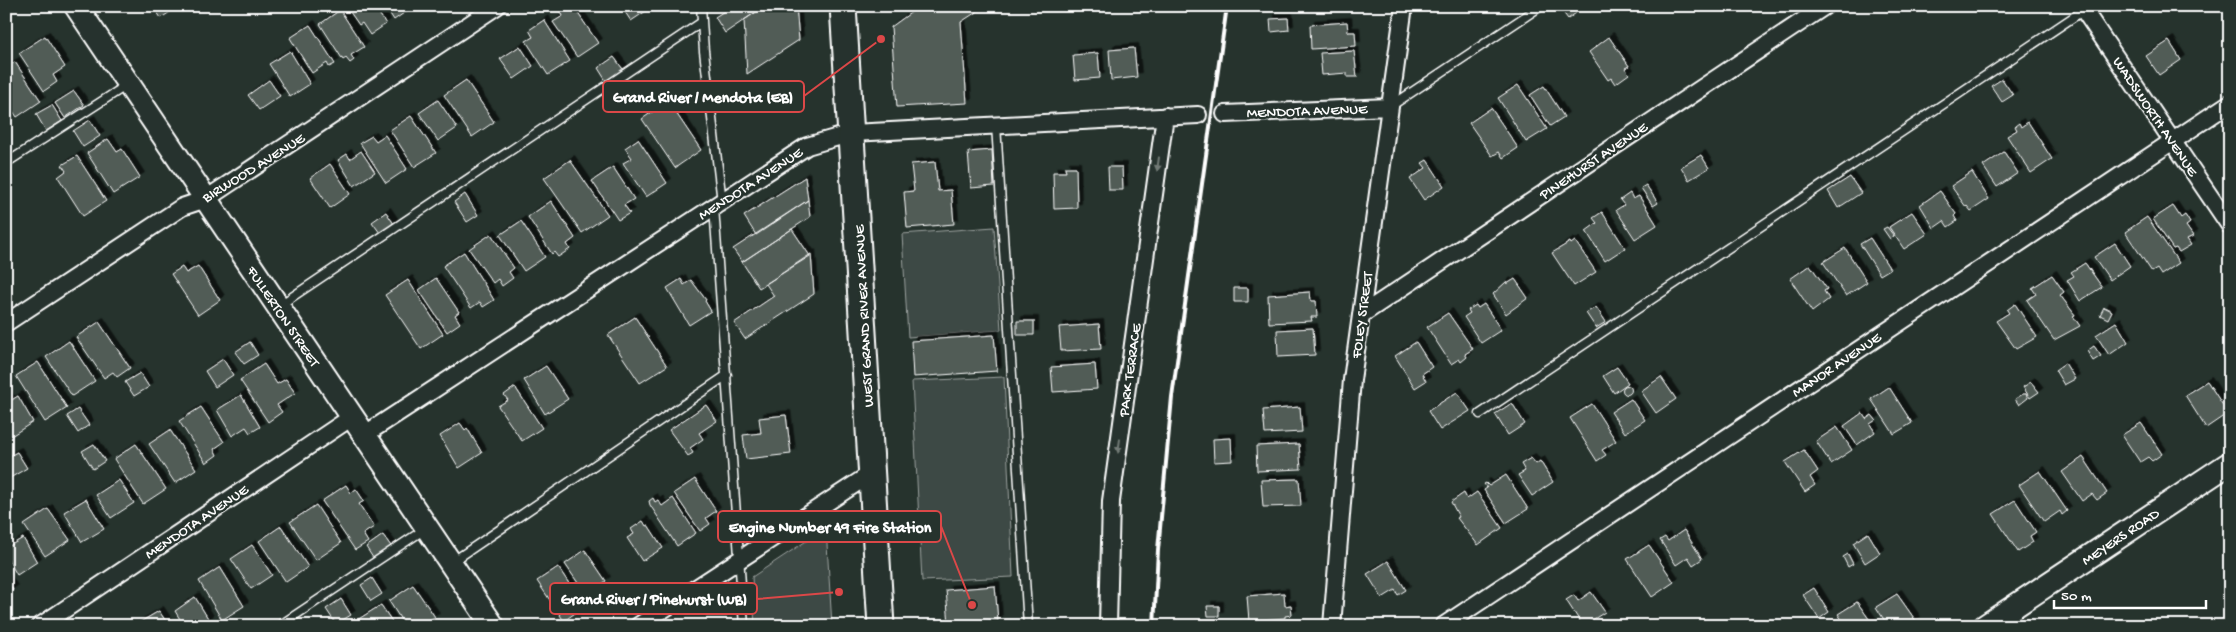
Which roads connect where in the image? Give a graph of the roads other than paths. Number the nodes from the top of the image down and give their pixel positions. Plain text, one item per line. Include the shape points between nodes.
1 (76, 6) edge
2 (497, 6) edge
3 (701, 6) edge
4 (843, 6) edge
5 (1404, 6) edge
6 (1541, 6) edge
7 (1825, 6) edge
8 (2083, 8) edge
9 (702, 22) junction
10 (128, 84) junction
11 (2230, 103) edge
12 (1389, 107) junction
13 (1225, 114) dead end
14 (1198, 115) dead end
15 (1165, 116) junction
16 (996, 125) junction
17 (852, 133) junction
18 (2173, 141) junction
19 (6, 163) edge
20 (206, 199) junction
21 (718, 204) junction
22 (2230, 226) edge
23 (278, 307) junction
24 (1361, 315) junction
25 (6, 323) edge
26 (727, 375) junction
27 (1480, 414) dead end
28 (358, 426) junction
29 (2230, 463) edge
30 (872, 473) junction
31 (427, 528) junction
32 (740, 558) junction
33 (451, 563) junction
34 (40, 626) edge
35 (279, 626) edge
36 (493, 626) edge
37 (638, 626) edge
38 (744, 626) edge
39 (881, 626) edge
40 (1028, 626) edge
41 (1108, 626) edge
42 (1332, 626) edge
43 (1442, 626) edge
44 (1985, 626) edge

1 - 10 street, FULLERTON STREET
2 - 20 street, BIRWOOD AVENUE
3 - 9 lane
4 - 17 main road, WEST GRAND RIVER AVENUE
5 - 12 street, FOLEY STREET
6 - 12 lane
7 - 24 street, PINEHURST AVENUE
8 - 18 street, WADSWORTH AVENUE
8 - 27 lane
9 - 21 lane
9 - 23 lane
10 - 19 lane
10 - 20 street, FULLERTON STREET
11 - 18 street, MANOR AVENUE
12 - 13 street, MENDOTA AVENUE
12 - 24 street, FOLEY STREET
14 - 15 street, MENDOTA AVENUE
15 - 16 street, MENDOTA AVENUE
15 -> 41 street, PARK TERRACE via 1111,501
16 - 17 street, MENDOTA AVENUE
16 - 40 lane
17 - 21 street, MENDOTA AVENUE via 807,146
17 - 30 main road, WEST GRAND RIVER AVENUE
18 - 22 street, WADSWORTH AVENUE
18 - 43 street, MANOR AVENUE
20 - 23 street, FULLERTON STREET
20 - 25 street, BIRWOOD AVENUE via 182,207
21 - 26 lane
21 - 28 street, MENDOTA AVENUE
23 - 28 street, FULLERTON STREET
24 - 42 street, FOLEY STREET via 1352,380
26 - 32 lane
26 - 33 lane
28 - 31 street, FULLERTON STREET
28 - 34 street, MENDOTA AVENUE
29 - 44 street, MEYERS ROAD
30 - 32 street
30 - 39 main road, WEST GRAND RIVER AVENUE
31 - 33 street, FULLERTON STREET
31 - 35 lane
32 - 37 street
32 - 38 lane
33 - 36 street, FULLERTON STREET

